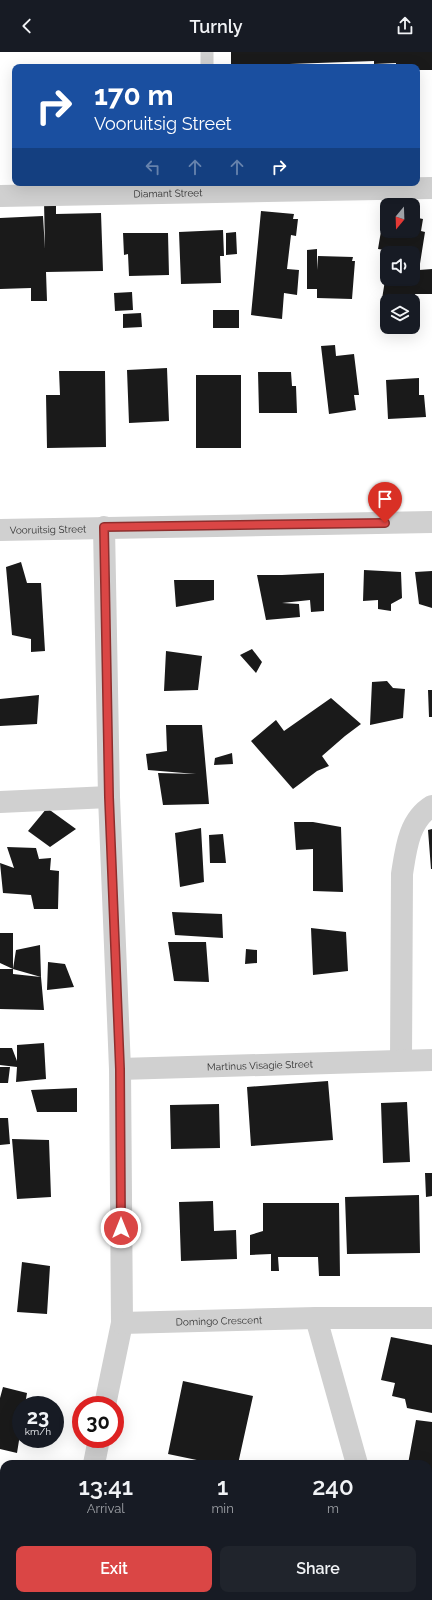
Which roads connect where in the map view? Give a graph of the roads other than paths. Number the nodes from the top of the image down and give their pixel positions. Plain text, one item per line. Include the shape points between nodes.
1 (207, 52) edge
2 (207, 64) edge
3 (224, 188) edge
4 (432, 188) edge
5 (0, 196) edge
6 (432, 522) edge
7 (104, 527) junction
8 (0, 530) edge
9 (109, 797) junction
10 (0, 802) edge
11 (432, 806) edge
12 (401, 1060) junction
13 (432, 1060) edge
14 (120, 1069) junction
15 (316, 1318) junction
16 (432, 1318) edge
17 (122, 1324) junction
18 (108, 1396) edge
19 (97, 1448) edge
20 (95, 1460) edge
21 (356, 1460) edge

1 - 2 lane
3 - 4 street, Diamant Street
3 - 5 street, Diamant Street
6 - 7 street, Vooruitsig Street
7 - 8 street, Vooruitsig Street
7 - 9 street
9 - 10 street
9 - 14 street
11 - 12 street via 423,812 410,832 402,874
12 - 13 street, Martinus Visagie Street
12 - 14 street, Martinus Visagie Street
14 - 17 street
15 - 16 street, Domingo Crescent
15 - 17 street, Domingo Crescent
15 - 21 street
17 - 18 street
19 - 20 street

